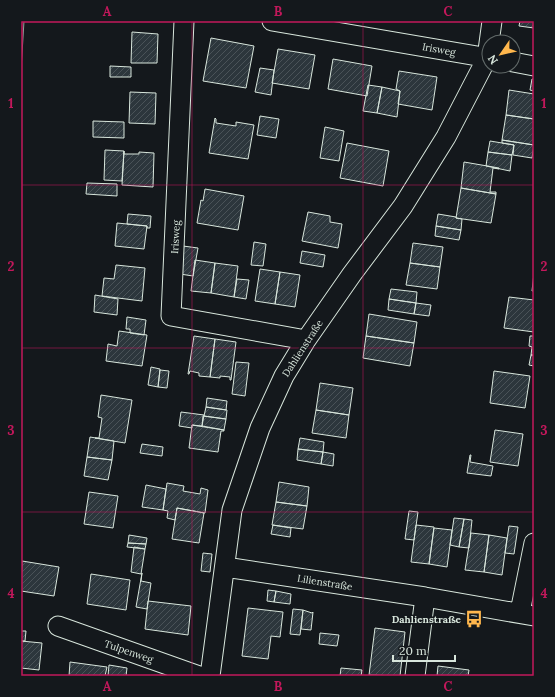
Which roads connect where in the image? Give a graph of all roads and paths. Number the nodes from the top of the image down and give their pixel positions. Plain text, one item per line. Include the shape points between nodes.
1 (184, 21) edge
2 (272, 21) edge
3 (492, 21) edge
4 (491, 34) edge
5 (481, 57) edge
6 (521, 64) edge
7 (534, 66) edge
8 (481, 71) edge
9 (306, 340) junction
10 (534, 543) edge
11 (225, 566) junction
12 (425, 597) junction
13 (527, 614) edge
14 (58, 626) dead end
15 (199, 676) edge
16 (210, 676) edge
17 (415, 676) edge

1 - 9 street, Irisweg via 171,316
2 - 5 street, Irisweg
3 - 4 street, Dahlienstraße
6 - 7 street
8 - 9 street, Dahlienstraße via 446,137 407,200
9 - 11 street, Dahlienstraße via 284,376 260,428 232,510
10 - 13 street, Lilienstraße
11 - 12 street, Lilienstraße
11 - 16 street, Dahlienstraße
12 - 13 street, Lilienstraße
12 - 17 street
14 - 15 street, Tulpenweg

